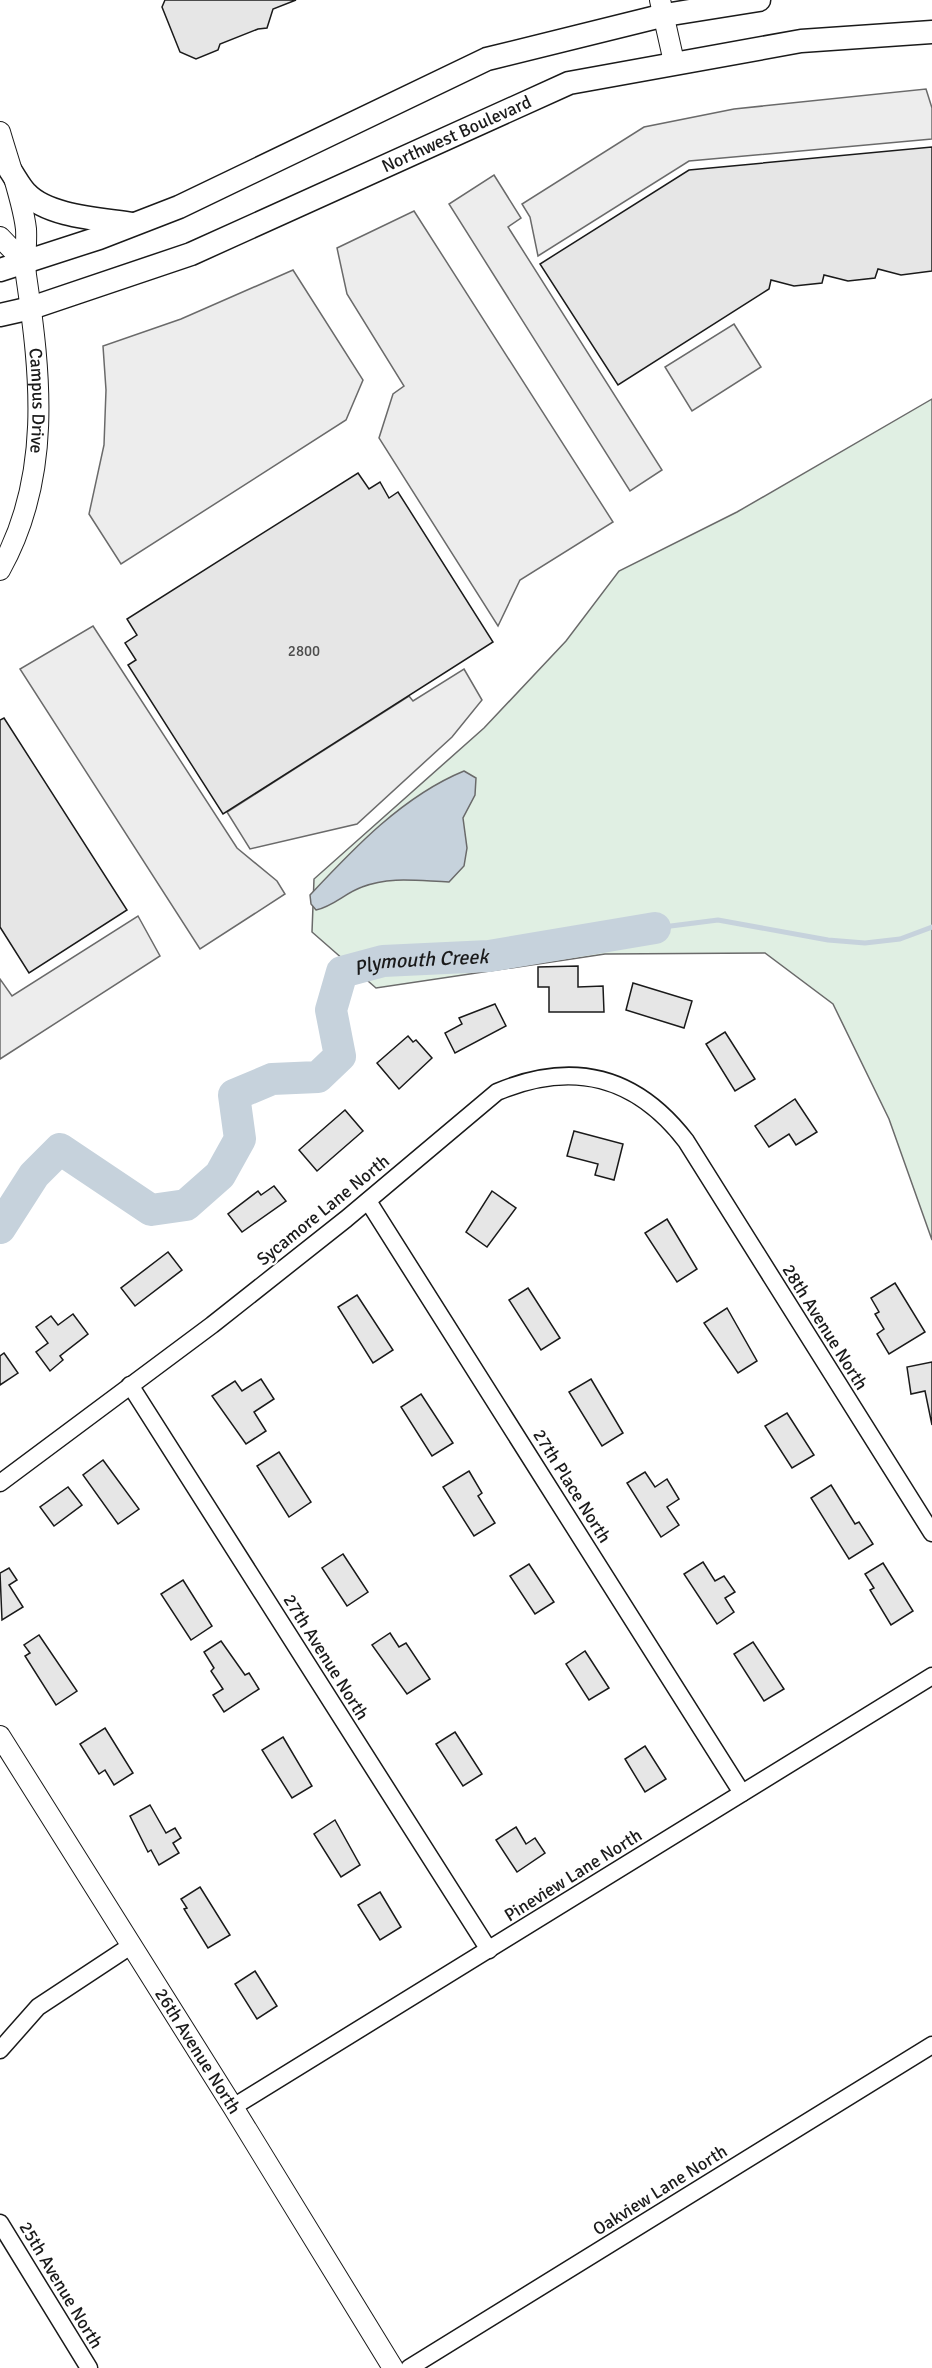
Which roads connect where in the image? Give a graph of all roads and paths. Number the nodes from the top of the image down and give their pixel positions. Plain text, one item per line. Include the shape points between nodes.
1 (759, 0) edge
2 (663, 8) edge
3 (932, 32) edge
4 (674, 62) junction
5 (0, 132) edge
6 (10, 170) junction
7 (134, 224) junction
8 (0, 237) edge
9 (24, 262) junction
10 (0, 270) edge
11 (31, 308) junction
12 (0, 315) edge
13 (0, 570) edge
14 (686, 1141) joint
15 (368, 1201) junction
16 (130, 1385) junction
17 (0, 1483) edge
18 (932, 1533) edge
19 (932, 1676) edge
20 (0, 1736) edge
21 (742, 1793) junction
22 (132, 1945) junction
23 (489, 1950) junction
24 (932, 2045) edge
25 (0, 2050) edge
26 (233, 2107) junction
27 (0, 2223) edge
28 (89, 2368) edge
29 (393, 2368) edge
30 (409, 2368) edge

1 - 2 main road
2 - 4 street
2 - 7 main road via 488,59 179,207
3 - 4 main road, Northwest Boulevard via 801,41
4 - 11 main road, Northwest Boulevard via 569,83 190,254
5 - 6 street, Campus Drive
6 - 7 main road via 27,194 46,205 74,215
6 - 9 street, Campus Drive via 26,229
7 - 9 main road
8 - 9 street
9 - 10 main road
9 - 11 street, Campus Drive
11 - 12 main road, Northwest Boulevard
11 - 13 street, Campus Drive via 39,370 37,465 25,511
14 - 15 street, Sycamore Lane North via 650,1102 627,1089 602,1079 548,1076 497,1092
14 - 18 street, 28th Avenue North
15 - 16 street, Sycamore Lane North
15 - 21 street, 27th Place North
16 - 17 street, Sycamore Lane North
16 - 23 street, 27th Avenue North
19 - 21 street, Pineview Lane North
20 - 22 street, 26th Avenue North
21 - 23 street, Pineview Lane North
22 - 25 street via 38,2007
22 - 26 street, 26th Avenue North
23 - 26 street, Pineview Lane North
24 - 30 street, Oakview Lane North
26 - 29 street, 26th Avenue North
27 - 28 street, 25th Avenue North

